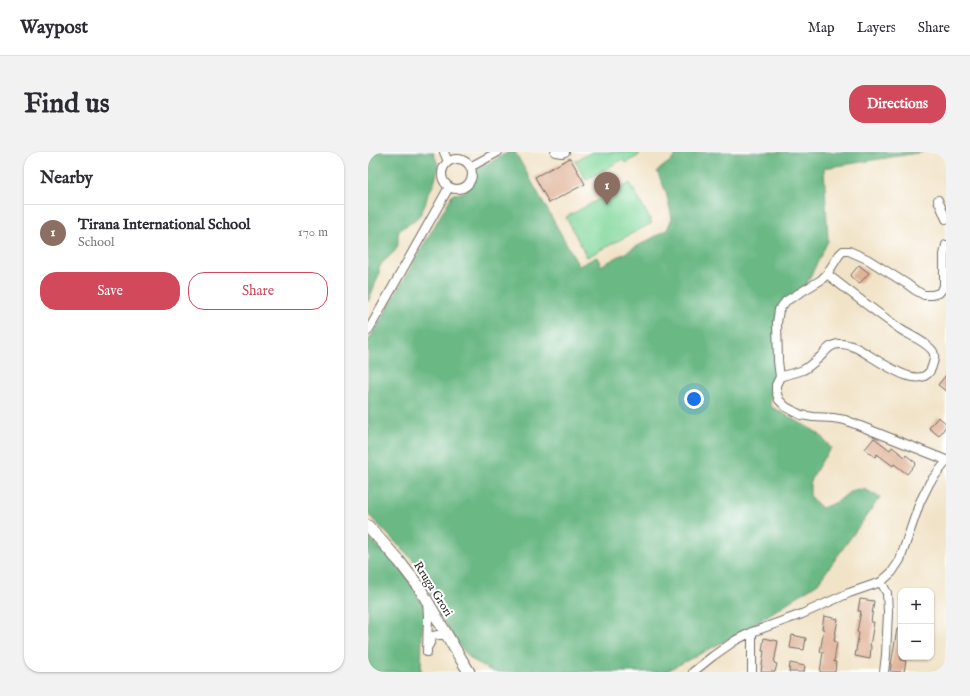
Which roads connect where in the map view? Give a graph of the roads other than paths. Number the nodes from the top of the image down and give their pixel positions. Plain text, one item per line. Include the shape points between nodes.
1 (444, 152) edge
2 (498, 152) edge
3 (555, 152) edge
4 (565, 152) edge
5 (448, 162) junction
6 (470, 167) junction
7 (449, 187) junction
8 (938, 200) dead end
9 (946, 219) edge
10 (946, 245) edge
11 (827, 274) junction
12 (368, 330) edge
13 (780, 377) junction
14 (946, 461) edge
15 (368, 526) edge
16 (881, 582) junction
17 (427, 601) junction
18 (436, 616) junction
19 (752, 632) junction
20 (447, 635) junction
21 (433, 636) junction
22 (469, 671) edge
23 (480, 672) edge
24 (693, 672) edge
25 (752, 672) edge
26 (884, 672) edge

1 - 5 street
2 - 6 street
3 - 4 street
5 - 6 street via 463,160
5 - 7 street via 444,165 442,174 445,184
6 - 7 street via 471,176 467,185 458,189
7 - 12 street
8 - 9 street
10 - 11 street via 944,287 939,293 932,295 924,295 849,251 843,251 839,255
11 - 13 street via 786,301 779,310 777,323
11 - 13 street via 870,308 926,344 935,356 933,366 924,376 909,377 856,347 838,344 828,348 804,370
13 - 14 street via 776,385 779,400 801,415 845,420
14 - 16 street via 930,482 920,502 900,560
15 - 17 main road, Rruga Grori via 400,561
16 - 19 street
16 - 26 street via 888,593
17 - 18 main road, Rruga Grori
17 - 21 street via 427,652
18 - 20 main road, Rruga Grori
18 - 21 street
19 - 24 street via 736,640
19 - 25 street
20 - 21 street
20 - 22 main road, Rruga Grori
22 - 23 main road via 474,669

